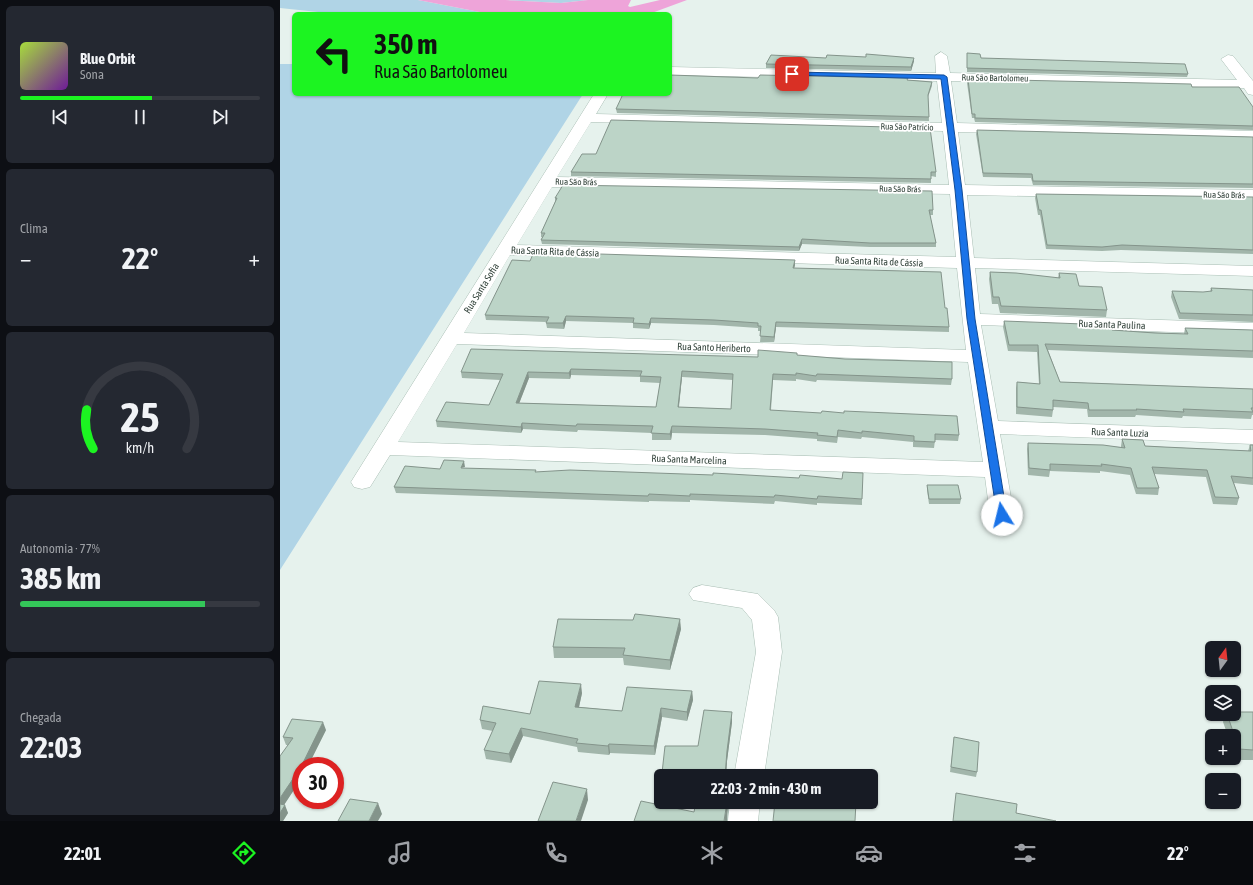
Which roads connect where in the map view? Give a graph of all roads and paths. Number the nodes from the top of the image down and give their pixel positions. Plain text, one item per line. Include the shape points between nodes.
1 (942, 56) dead end
2 (1228, 59) dead end
3 (672, 71) edge
4 (944, 77) junction
5 (1250, 88) edge
6 (600, 96) edge
7 (586, 118) junction
8 (950, 128) junction
9 (1253, 135) edge
10 (547, 182) junction
11 (958, 190) junction
12 (1253, 195) edge
13 (505, 250) junction
14 (965, 264) junction
15 (1253, 271) edge
16 (971, 319) junction
17 (1253, 329) edge
18 (450, 338) junction
19 (977, 356) junction
20 (988, 427) junction
21 (1253, 437) edge
22 (383, 448) junction
23 (995, 470) junction
24 (362, 482) dead end
25 (1002, 515) dead end
26 (702, 594) dead end
27 (750, 769) edge
28 (744, 809) edge
29 (743, 821) edge

1 - 4 street
2 - 5 street
3 - 4 street, Rua São Bartolomeu
4 - 5 street, Rua São Bartolomeu
4 - 8 street
6 - 7 street, Rua Santa Sofia
7 - 8 street, Rua São Patrício
7 - 10 street, Rua Santa Sofia
8 - 9 street, Rua São Patrício
8 - 11 street
10 - 11 street, Rua São Brás
10 - 13 street, Rua Santa Sofia
11 - 12 street, Rua São Brás
11 - 14 street
13 - 14 street, Rua Santa Rita de Cássia
13 - 18 street, Rua Santa Sofia
14 - 15 street, Rua Santa Rita de Cássia
14 - 16 street
16 - 17 street, Rua Santa Paulina
16 - 19 street
18 - 19 street, Rua Santo Heriberto
18 - 22 street, Rua Santa Sofia
19 - 20 street
20 - 21 street, Rua Santa Luzia
20 - 23 street
22 - 23 street, Rua Santa Marcelina
22 - 24 street, Rua Santa Sofia
23 - 25 street
26 - 27 street via 748,600 765,617 769,652
28 - 29 street

